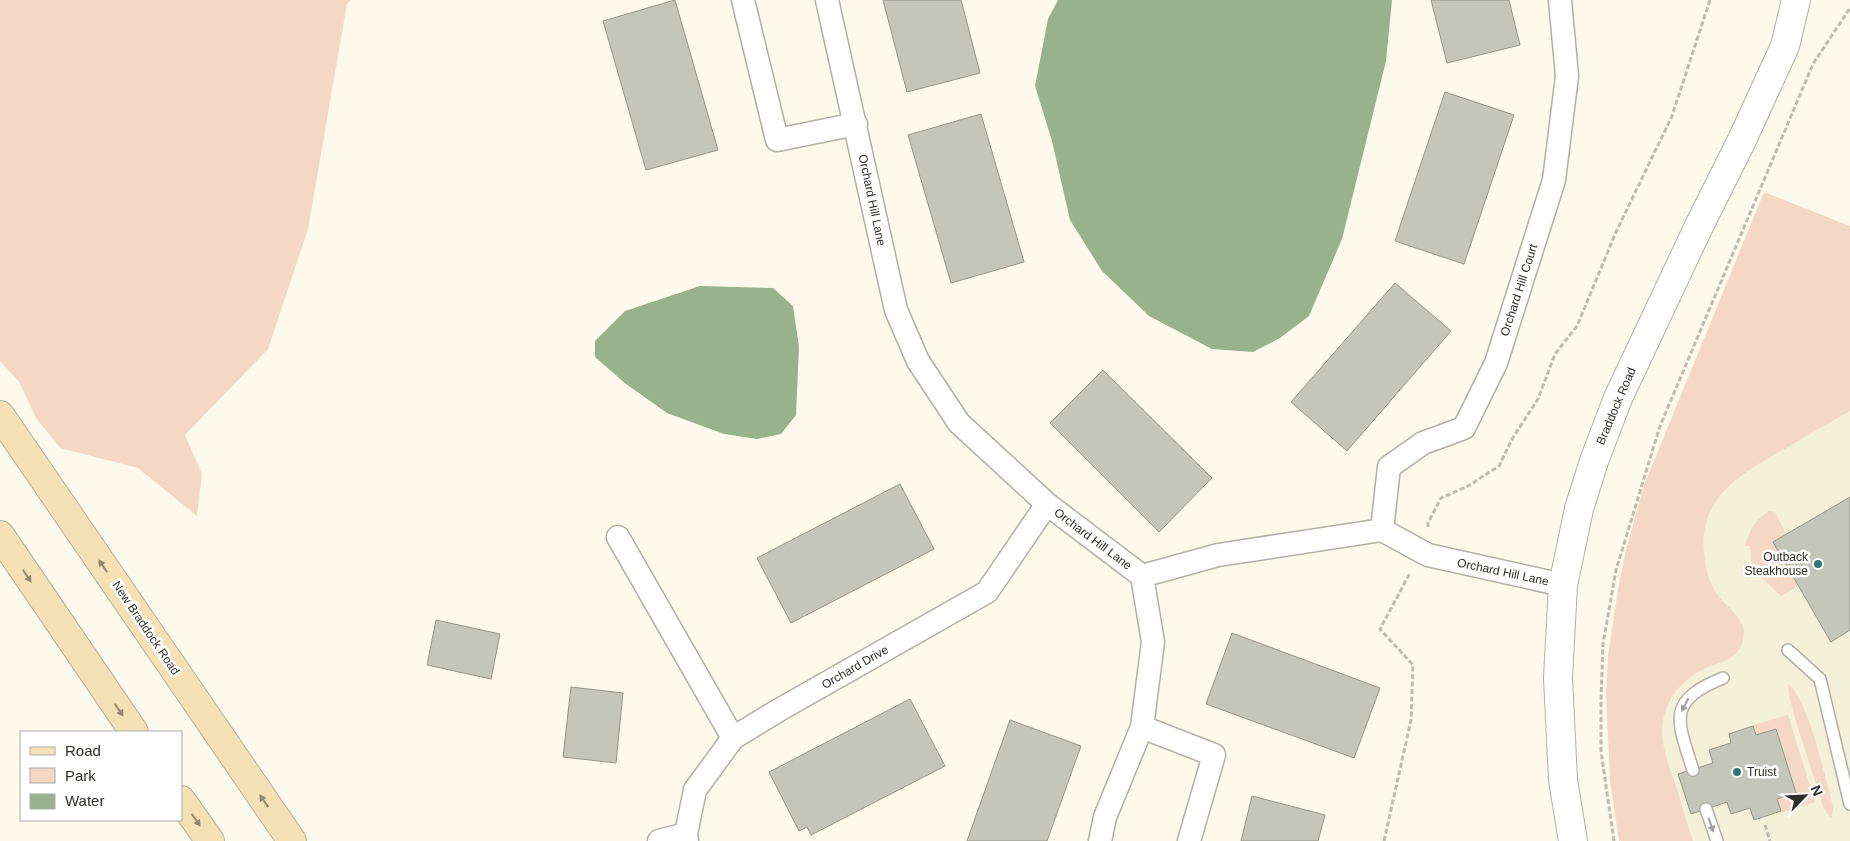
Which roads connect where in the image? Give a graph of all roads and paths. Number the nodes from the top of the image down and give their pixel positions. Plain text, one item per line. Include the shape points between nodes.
1 (743, 0) edge
2 (828, 0) edge
3 (1560, 0) edge
4 (1710, 0) edge
5 (1796, 0) edge
6 (1850, 8) edge
7 (856, 124) junction
8 (0, 416) edge
9 (1047, 504) junction
10 (1382, 530) junction
11 (0, 536) edge
12 (618, 537) dead end
13 (1428, 555) junction
14 (1142, 576) junction
15 (1563, 585) junction
16 (1788, 650) dead end
17 (1723, 678) dead end
18 (1142, 727) junction
19 (133, 731) edge
20 (733, 738) junction
21 (1693, 770) dead end
22 (182, 801) edge
23 (1850, 804) edge
24 (1706, 809) dead end
25 (1764, 825) dead end
26 (687, 837) edge
27 (210, 841) edge
28 (292, 841) edge
29 (659, 841) edge
30 (1100, 841) edge
31 (1189, 841) edge
32 (1384, 841) edge
33 (1573, 841) edge
34 (1614, 841) edge
35 (1717, 841) edge
36 (1770, 841) edge

1 - 7 street via 777,140
2 - 7 street, Orchard Hill Lane
3 - 10 street, Orchard Hill Court via 1567,76 1554,180 1496,363 1464,428 1423,443 1389,467
4 - 13 path via 1672,116 1616,232 1577,326 1555,354 1538,399 1499,466 1468,486 1441,498 1428,523
5 - 15 street, Braddock Road via 1785,46 1615,407 1579,509
6 - 34 path via 1813,64 1660,426 1616,570 1603,644 1601,701 1601,751
7 - 9 street, Orchard Hill Lane via 896,310 918,361 959,423
28 -> 8 main road, New Braddock Road
9 - 14 street, Orchard Hill Lane
9 - 20 street, Orchard Drive via 987,592
10 - 13 street, Orchard Hill Lane
10 - 14 street, Orchard Hill Lane via 1218,555
11 -> 19 main road
12 - 20 street
13 - 15 street, Orchard Hill Lane
13 - 32 path via 1408,575 1380,629 1413,665 1411,720
14 - 18 street via 1153,642
15 - 33 street, Braddock Road via 1558,678 1563,780
16 - 23 lane via 1820,679
17 -> 21 lane via 1702,686 1692,694 1680,716 1680,729
18 - 30 street via 1105,818
18 - 31 street via 1214,755
20 - 26 street, Orchard Drive via 695,790
22 -> 27 main road
24 -> 35 lane
25 - 36 path
26 - 29 street

